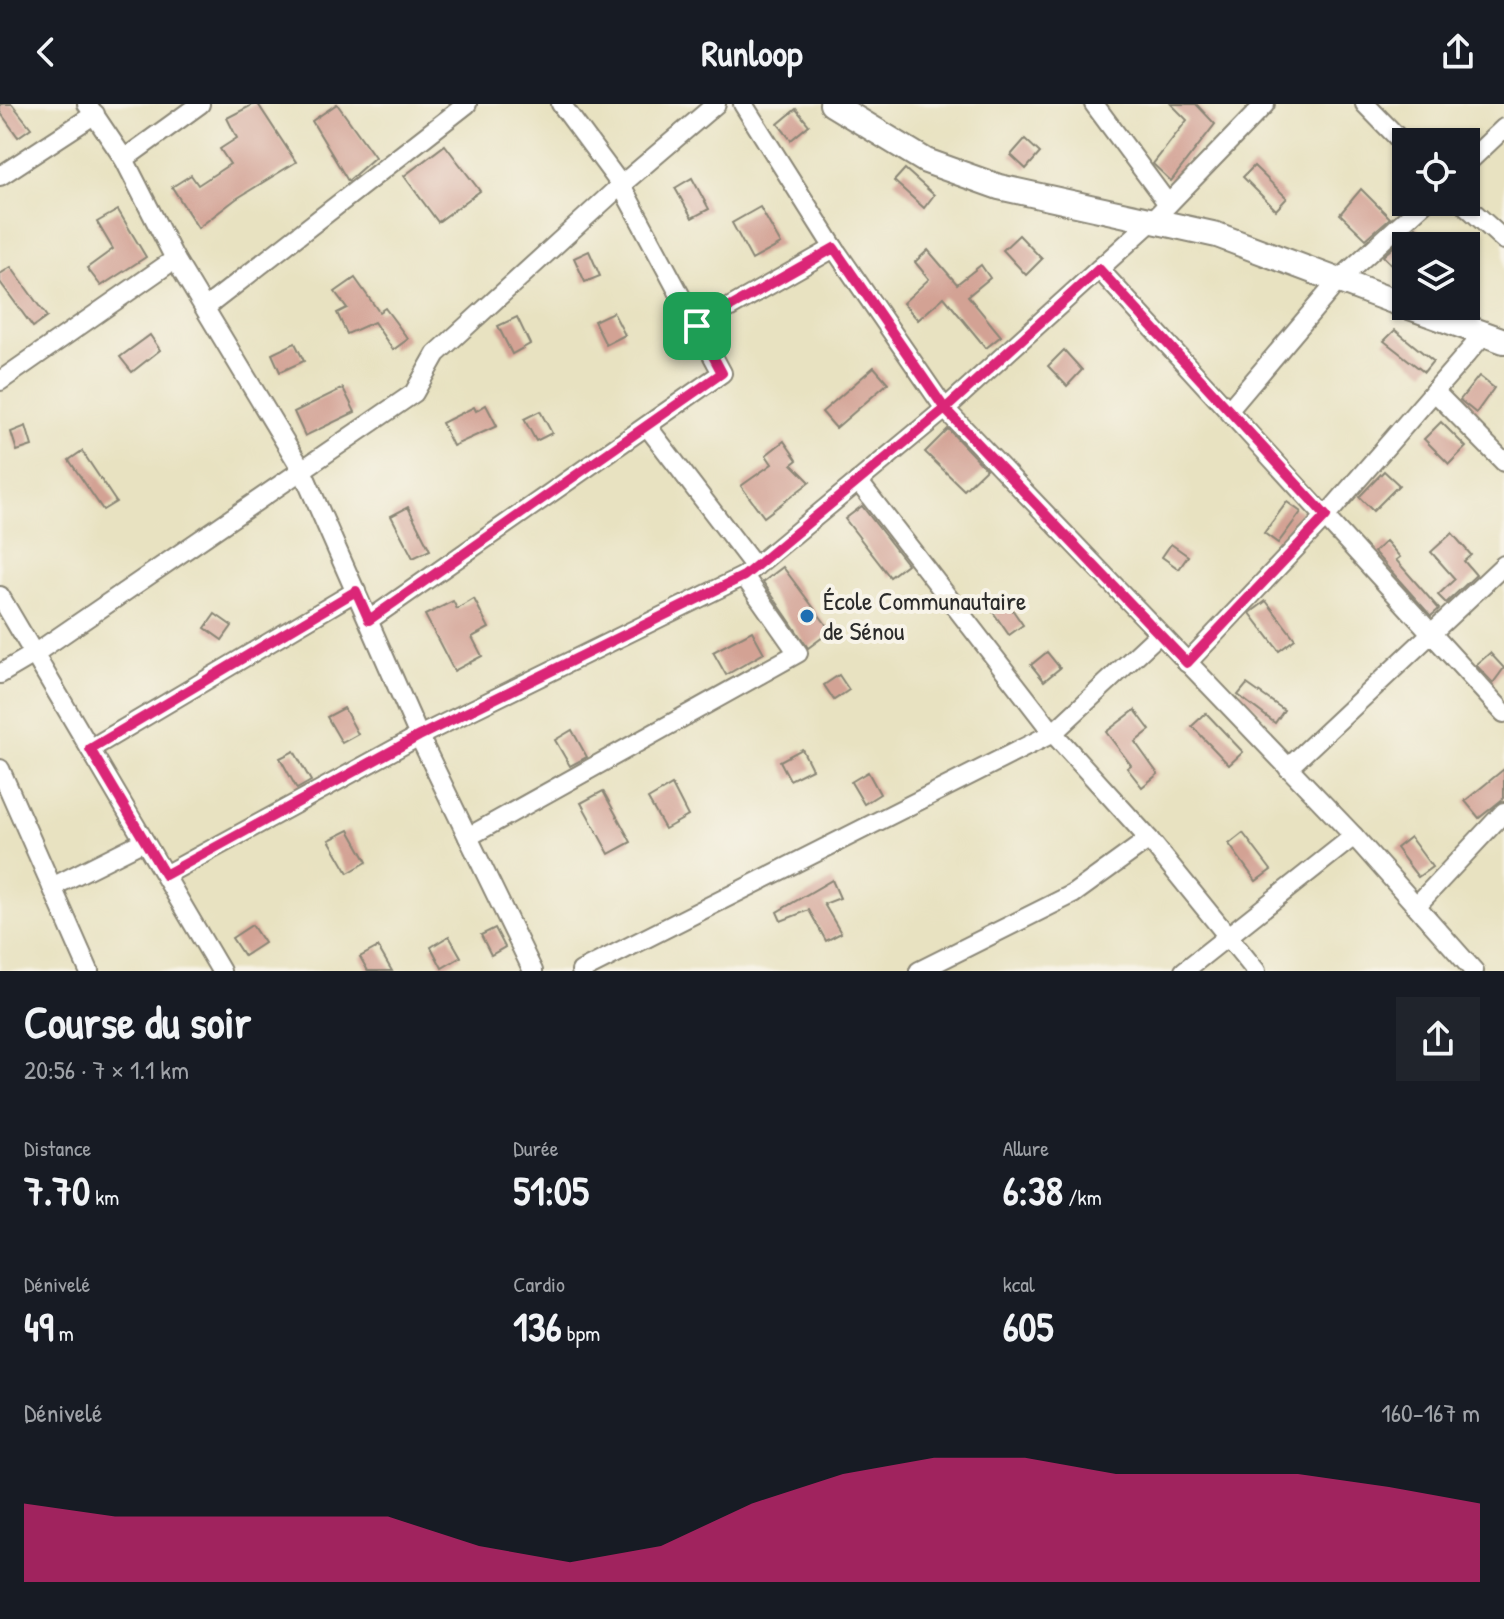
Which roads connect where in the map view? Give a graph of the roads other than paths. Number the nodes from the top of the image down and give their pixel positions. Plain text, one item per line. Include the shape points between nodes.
1 (200, 104) edge
2 (467, 104) edge
3 (561, 104) edge
4 (716, 104) edge
5 (743, 104) edge
6 (832, 104) edge
7 (1094, 104) edge
8 (1265, 104) edge
9 (1365, 104) edge
10 (91, 109) edge
11 (1504, 128) edge
12 (1392, 132) edge
13 (1480, 151) edge
14 (124, 159) junction
15 (0, 176) edge
16 (621, 185) junction
17 (1160, 212) junction
18 (1410, 216) edge
19 (1477, 216) edge
20 (1504, 240) edge
21 (834, 248) junction
22 (175, 259) junction
23 (1099, 269) junction
24 (1338, 281) junction
25 (1392, 301) edge
26 (205, 308) junction
27 (1444, 320) edge
28 (697, 326) junction
29 (1494, 338) edge
30 (0, 381) edge
31 (1434, 391) junction
32 (945, 409) junction
33 (1229, 410) junction
34 (647, 426) junction
35 (1504, 462) edge
36 (302, 470) junction
37 (858, 481) junction
38 (1326, 516) junction
39 (1504, 565) edge
40 (750, 572) junction
41 (356, 591) junction
42 (0, 596) edge
43 (369, 620) junction
44 (1433, 632) junction
45 (1159, 634) junction
46 (34, 654) junction
47 (1187, 663) junction
48 (0, 674) edge
49 (1504, 713) edge
50 (1053, 733) junction
51 (419, 736) junction
52 (90, 749) junction
53 (1288, 768) junction
54 (0, 769) edge
55 (1504, 812) edge
56 (1354, 836) junction
57 (468, 837) junction
58 (1149, 839) junction
59 (144, 841) junction
60 (165, 875) junction
61 (52, 887) junction
62 (1418, 904) junction
63 (1227, 936) junction
64 (89, 971) edge
65 (221, 971) edge
66 (533, 971) edge
67 (581, 971) edge
68 (919, 971) edge
69 (1184, 971) edge
70 (1256, 971) edge
71 (1474, 971) edge

1 - 14 street
2 - 26 street
3 - 16 street
4 - 16 street
5 - 21 street
6 - 17 street via 926,161 999,187
7 - 17 street
8 - 17 street
9 - 12 street
10 - 14 street
10 - 15 street
11 - 13 street
14 - 22 street
16 - 28 street
16 - 36 street via 436,354 414,393
17 - 23 street
17 - 24 street
18 - 24 street
19 - 20 street
21 - 28 street
21 - 32 street
22 - 26 street
22 - 30 street
23 - 32 street
23 - 33 street
24 - 25 street
24 - 33 street
26 - 36 street
27 - 29 street
28 - 34 street via 722,373
29 - 31 street
31 - 35 street
31 - 38 street
32 - 37 street
32 - 45 street
33 - 38 street
34 - 40 street
34 - 43 street
36 - 41 street
36 - 46 street
37 - 40 street
37 - 50 street
38 - 44 street
38 - 47 street
39 - 44 street
40 - 51 street
40 - 57 street via 798,653
41 - 43 street
41 - 52 street
42 - 46 street
43 - 51 street
44 - 49 street
44 - 53 street
45 - 47 street
45 - 50 street
46 - 48 street
46 - 52 street
47 - 53 street
50 - 58 street
50 - 67 street
51 - 57 street
51 - 60 street
52 - 59 street
53 - 56 street
54 - 61 street
55 - 62 street
56 - 62 street
56 - 63 street
57 - 66 street
58 - 63 street
58 - 68 street via 1073,894
59 - 60 street
59 - 61 street
60 - 65 street
61 - 64 street
62 - 71 street
63 - 69 street
63 - 70 street

